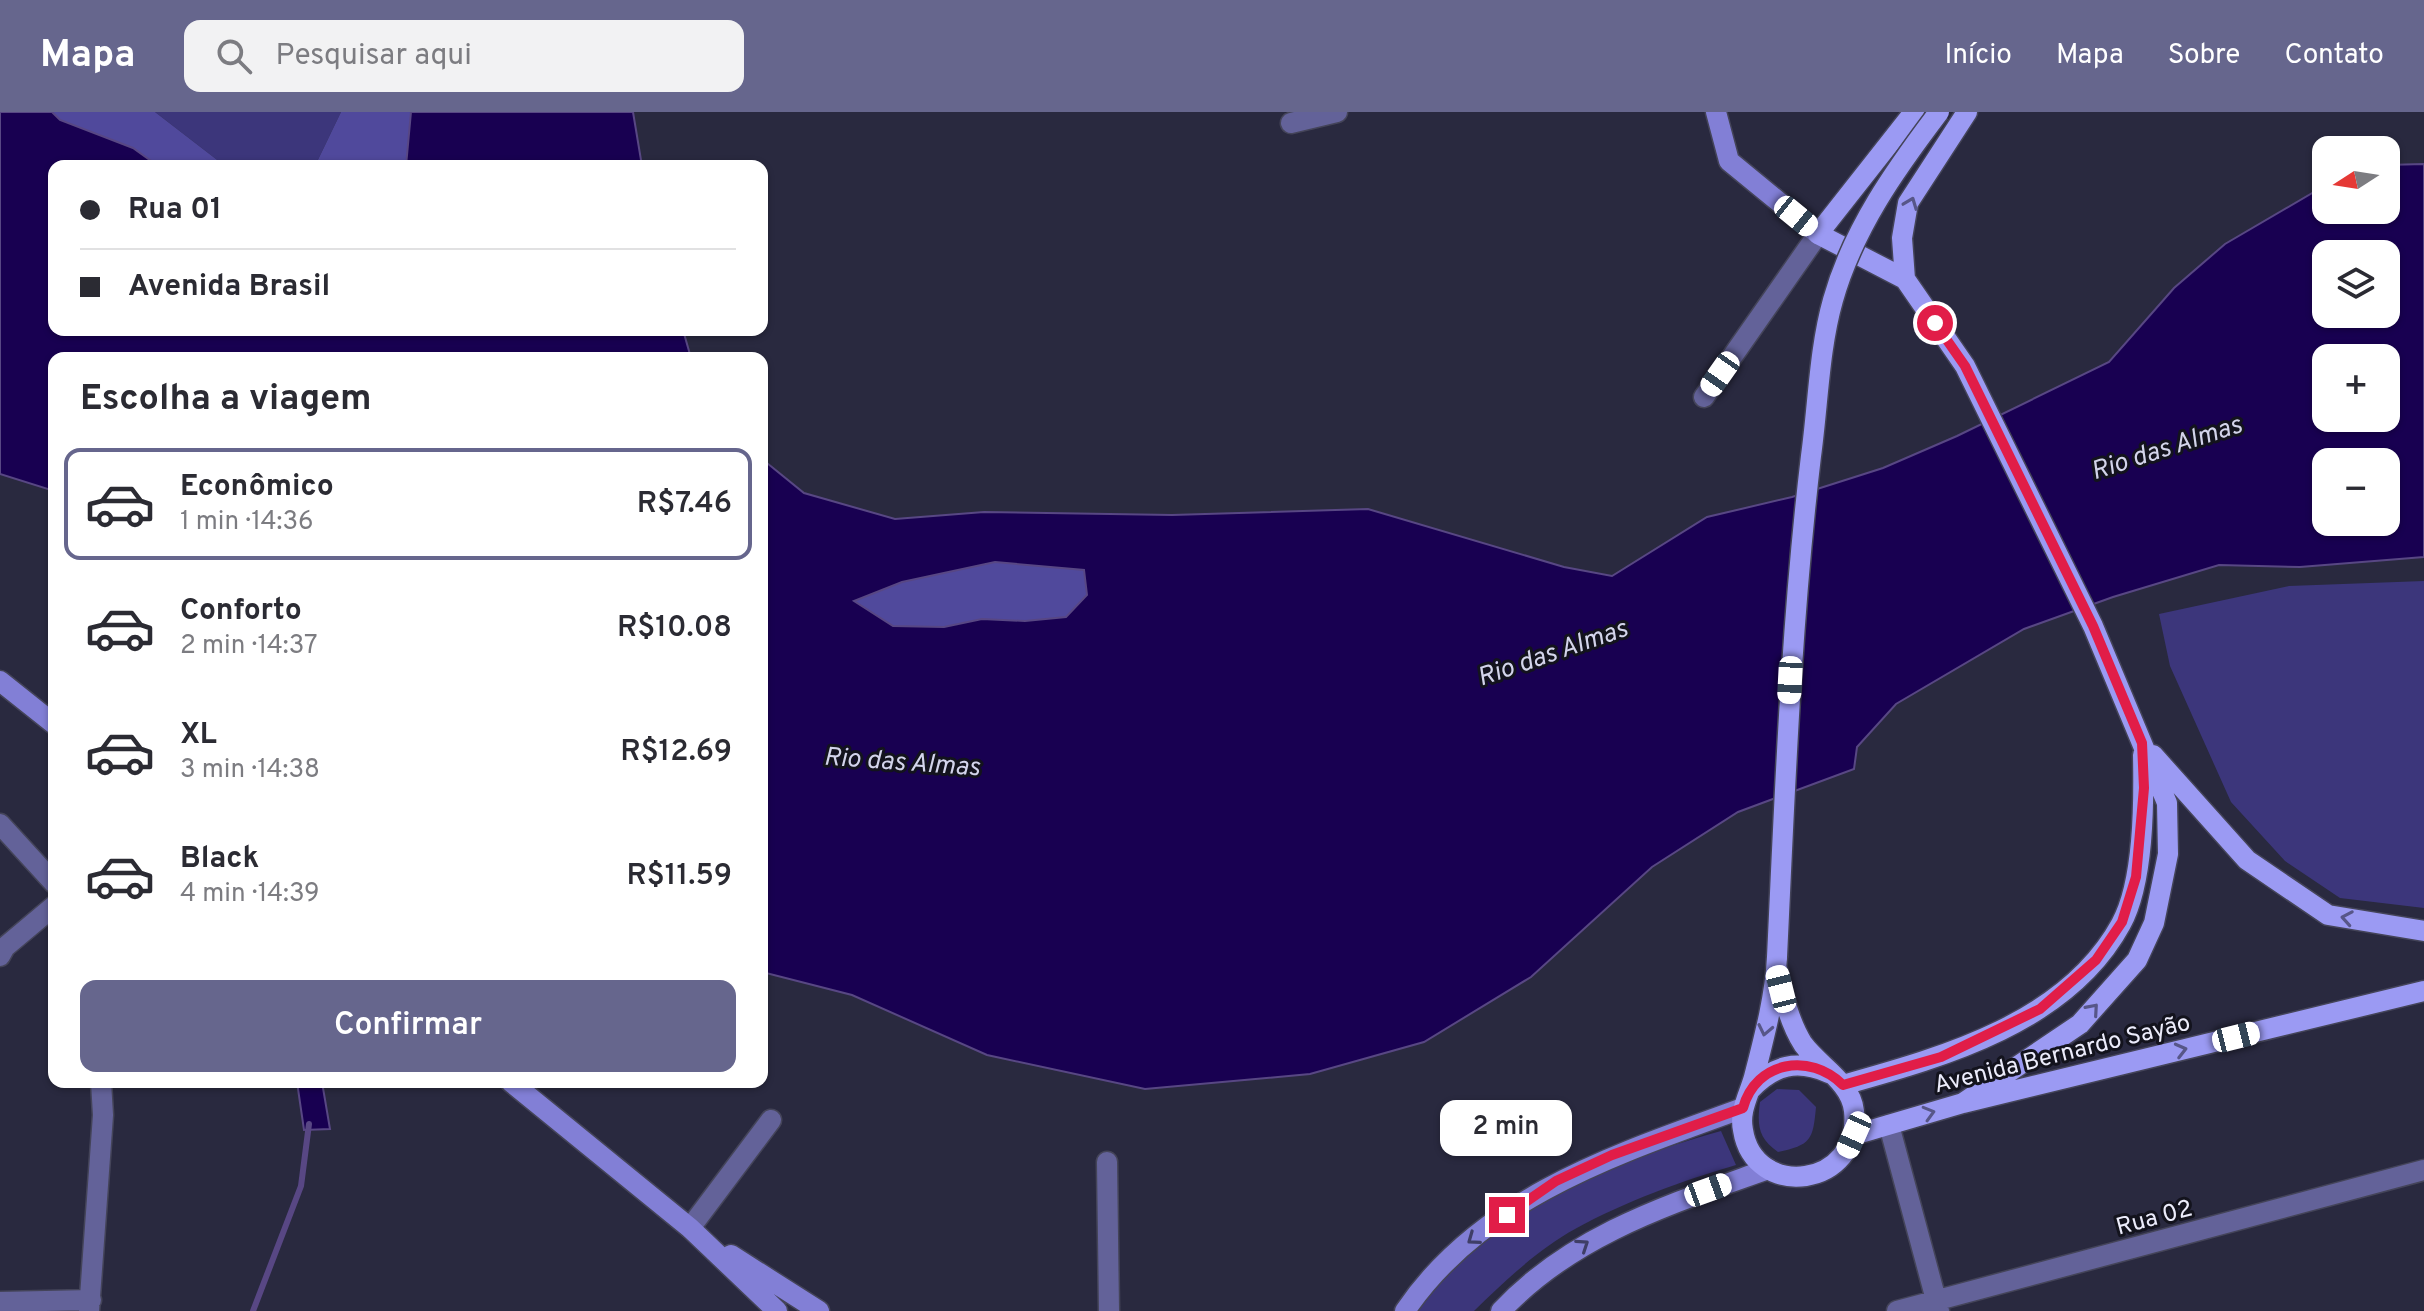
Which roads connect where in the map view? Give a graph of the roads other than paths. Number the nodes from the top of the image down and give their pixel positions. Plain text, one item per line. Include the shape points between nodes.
1 (1337, 112) edge
2 (1716, 112) edge
3 (1914, 112) edge
4 (1939, 112) edge
5 (1967, 112) edge
6 (1291, 123) dead end
7 (1818, 234) junction
8 (1905, 279) junction
9 (1704, 397) dead end
10 (0, 681) edge
11 (48, 719) edge
12 (2142, 743) junction
13 (0, 824) edge
14 (48, 876) edge
15 (48, 911) edge
16 (2424, 931) edge
17 (2, 950) edge
18 (1777, 963) junction
19 (2424, 991) edge
20 (1837, 1080) junction
21 (101, 1088) edge
22 (518, 1088) edge
23 (1747, 1099) junction
24 (1963, 1103) junction
25 (771, 1120) dead end
26 (1889, 1125) junction
27 (1854, 1135) junction
28 (1107, 1162) dead end
29 (1768, 1169) junction
30 (2424, 1170) edge
31 (690, 1228) junction
32 (0, 1302) edge
33 (90, 1306) edge
34 (1938, 1307) edge
35 (777, 1311) edge
36 (819, 1311) edge
37 (1109, 1311) edge
38 (1405, 1311) edge
39 (1501, 1311) edge
40 (1897, 1311) edge

1 - 6 street
2 - 7 street via 1729,161
3 - 7 main road
4 - 18 main road, bridge via 1860,230 1832,302 1803,526 1790,680
8 -> 5 main road via 1902,238 1908,203
7 - 8 main road
7 - 9 street
8 - 12 main road via 1965,366 2093,626
10 - 11 street
16 -> 12 main road via 2328,915 2247,860
12 - 20 main road via 2144,788 2136,877 2122,922 2096,960 2040,1009 1941,1057
24 -> 12 main road via 2080,1024 2137,960 2154,923 2168,854 2167,803
13 - 14 street
15 - 17 street
18 - 20 main road via 1786,1008 1804,1044
18 -> 23 main road
24 -> 19 main road, Avenida Bernardo Sayão
20 - 23 main road via 1811,1065 1788,1064 1767,1073
20 - 27 main road via 1854,1109
21 - 33 street
22 - 31 street
23 - 29 main road via 1743,1131 1751,1153
23 -> 38 street via 1556,1181 1457,1251
26 -> 24 main road, Avenida Bernardo Sayão
25 - 31 street
26 - 27 main road, Avenida Bernardo Sayão
26 - 34 street
27 - 29 main road via 1845,1154 1829,1169 1809,1177 1788,1177
28 - 37 street
39 -> 29 street via 1592,1239 1641,1214
30 - 34 street, Rua 02
31 - 35 street
31 - 36 street
32 - 33 street
34 - 40 street, Rua 02

